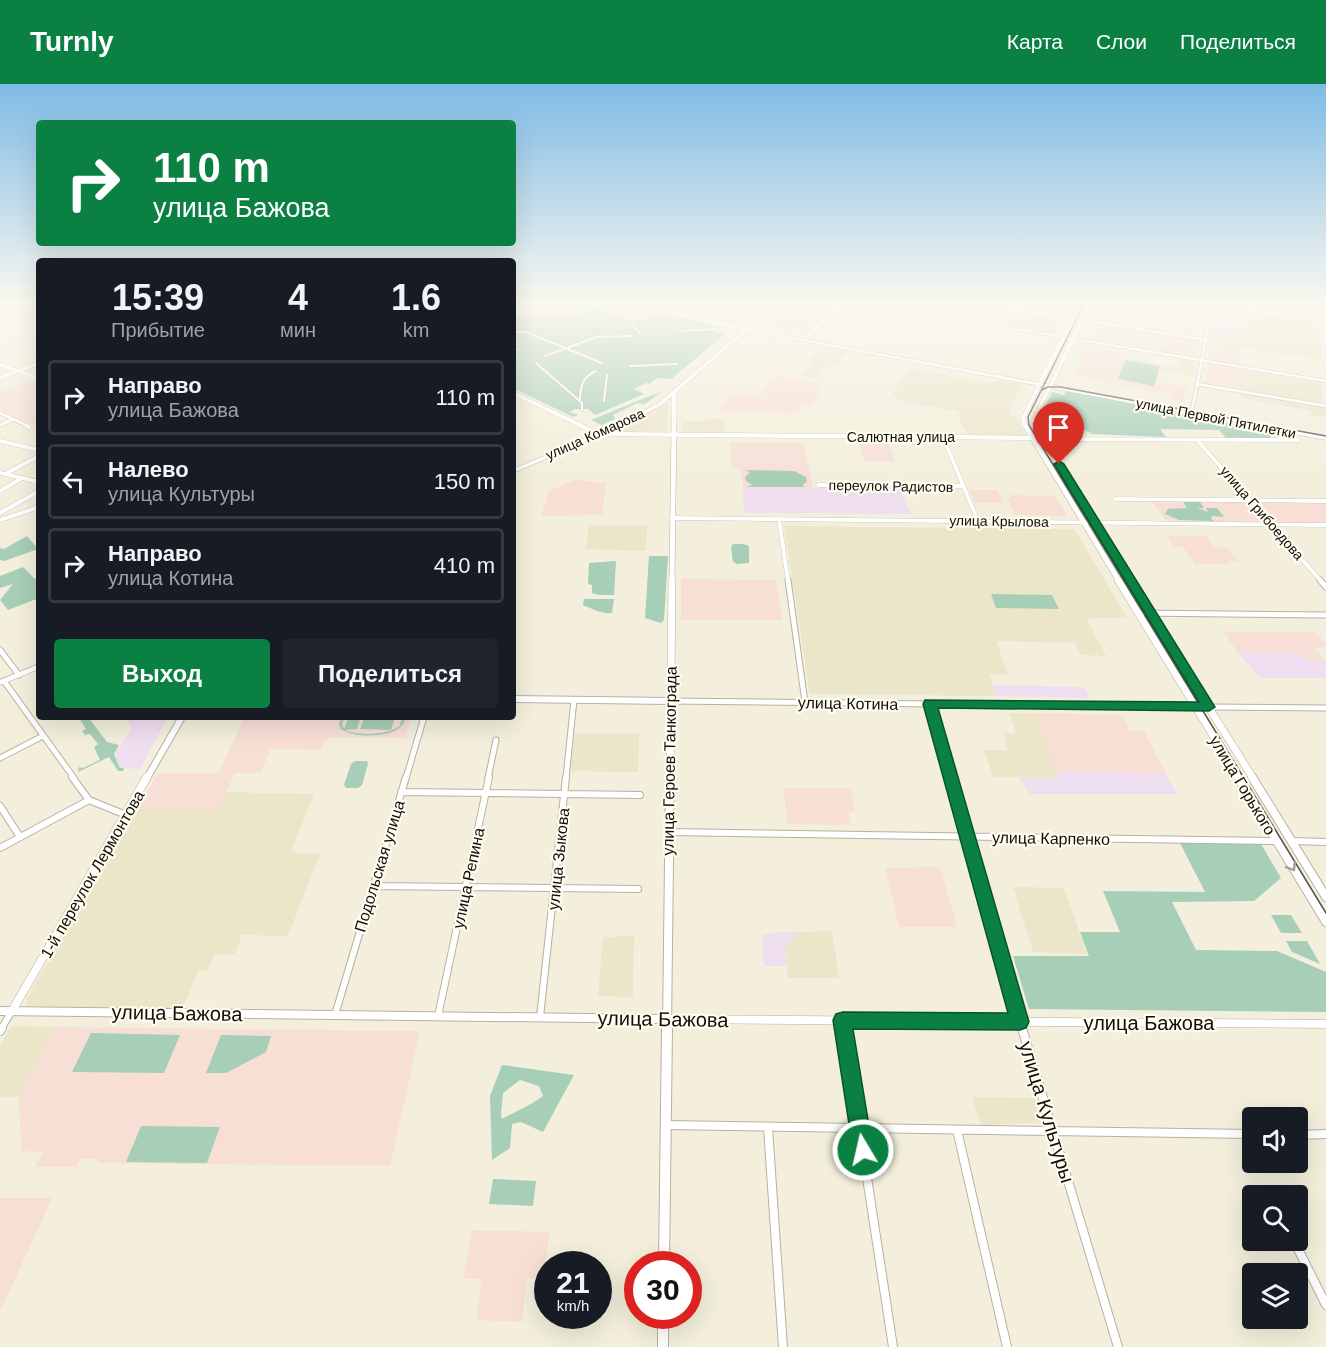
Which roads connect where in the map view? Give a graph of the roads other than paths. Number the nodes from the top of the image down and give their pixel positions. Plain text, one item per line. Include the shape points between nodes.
1 (536, 363) dead end
2 (705, 363) edge
3 (939, 363) edge
4 (1051, 363) edge
5 (1061, 363) edge
6 (1202, 363) edge
7 (1214, 363) edge
8 (36, 364) edge
9 (676, 364) dead end
10 (0, 365) edge
11 (630, 366) dead end
12 (18, 371) junction
13 (596, 371) dead end
14 (607, 375) dead end
15 (36, 377) edge
16 (0, 378) edge
17 (1326, 381) edge
18 (1041, 382) junction
19 (1197, 384) junction
20 (1051, 385) junction
21 (672, 392) junction
22 (516, 394) edge
23 (604, 401) dead end
24 (580, 402) junction
25 (1326, 406) edge
26 (582, 410) dead end
27 (1192, 410) junction
28 (0, 413) edge
29 (14, 419) junction
30 (0, 426) edge
31 (29, 427) dead end
32 (597, 433) junction
33 (673, 436) junction
34 (1326, 436) edge
35 (943, 437) junction
36 (1032, 438) junction
37 (1043, 439) junction
38 (1197, 440) junction
39 (1298, 440) dead end
40 (0, 441) edge
41 (36, 449) edge
42 (36, 457) edge
43 (516, 468) edge
44 (2, 473) edge
45 (22, 478) junction
46 (36, 481) edge
47 (818, 485) dead end
48 (964, 486) junction
49 (0, 491) edge
50 (36, 493) edge
51 (1067, 494) junction
52 (1077, 495) junction
53 (1115, 499) dead end
54 (1251, 500) junction
55 (1326, 501) edge
56 (36, 508) edge
57 (0, 513) edge
58 (672, 518) junction
59 (779, 519) junction
60 (0, 520) edge
61 (978, 521) junction
62 (1084, 523) junction
63 (1094, 523) junction
64 (1271, 524) junction
65 (1326, 525) edge
66 (1326, 587) edge
67 (1138, 613) junction
68 (1150, 613) junction
69 (1326, 615) edge
70 (0, 650) edge
71 (36, 667) edge
72 (19, 675) junction
73 (2, 682) edge
74 (516, 699) edge
75 (574, 700) junction
76 (670, 701) junction
77 (805, 702) junction
78 (930, 704) junction
79 (1196, 707) junction
80 (1209, 707) junction
81 (1326, 708) edge
82 (180, 720) edge
83 (423, 720) edge
84 (43, 736) junction
85 (496, 740) dead end
86 (0, 758) edge
87 (401, 792) junction
88 (486, 793) junction
89 (565, 794) junction
90 (640, 795) dead end
91 (89, 800) junction
92 (0, 806) edge
93 (126, 815) junction
94 (669, 832) junction
95 (967, 836) junction
96 (20, 837) junction
97 (1277, 841) junction
98 (1292, 842) junction
99 (1326, 842) edge
100 (0, 848) edge
101 (373, 886) junction
102 (467, 886) junction
103 (555, 887) junction
104 (638, 889) dead end
105 (1326, 897) edge
106 (1326, 922) edge
107 (0, 1011) edge
108 (12, 1011) junction
109 (335, 1015) junction
110 (438, 1016) junction
111 (540, 1017) junction
112 (666, 1019) junction
113 (843, 1020) junction
114 (1020, 1022) junction
115 (1326, 1024) edge
116 (0, 1031) edge
117 (665, 1125) junction
118 (768, 1128) junction
119 (860, 1129) junction
120 (957, 1130) junction
121 (1051, 1131) junction
122 (1242, 1134) edge
123 (1326, 1134) edge
124 (1308, 1135) edge
125 (664, 1251) edge
126 (1299, 1251) edge
127 (1326, 1305) edge
128 (663, 1329) edge
129 (663, 1347) edge
130 (783, 1347) edge
131 (893, 1347) edge
132 (1007, 1347) edge
133 (1118, 1347) edge

1 - 24 street
2 - 21 main road
3 - 18 main road, улица Первой Пятилетки
4 - 18 main road, улица Горького
5 - 20 main road, улица Горького
6 - 19 street
7 - 17 street
8 - 12 main road
9 - 11 street
10 - 12 main road
12 - 15 street
12 - 16 street
13 - 24 street via 582,383
14 - 23 street
18 - 20 main road, улица Первой Пятилетки
18 - 36 main road, улица Горького via 1023,420
19 - 25 street
19 - 27 street
20 - 27 main road, улица Первой Пятилетки
20 - 34 main road, улица Первой Пятилетки
20 - 37 main road, улица Горького via 1034,420
21 - 32 main road, улица Комарова via 645,413
21 - 33 main road, улица Героев Танкограда
22 - 32 street, Салютная улица
24 - 26 street
27 - 34 main road, улица Первой Пятилетки
28 - 29 street
29 - 30 street
29 - 31 street
32 - 33 street, Салютная улица
32 - 43 main road, улица Комарова
33 - 35 street, Салютная улица
33 - 58 main road, улица Героев Танкограда
35 - 36 street, Салютная улица
35 - 48 street
36 - 37 main road, Салютная улица
36 - 51 main road, улица Горького
37 - 38 street, Салютная улица
37 - 52 main road, улица Горького
38 - 39 street, Салютная улица
38 - 54 street, улица Грибоедова
40 - 41 street
42 - 44 street
44 - 45 street
45 - 46 street
45 - 49 street
47 - 48 street, переулок Радистов
48 - 61 street
50 - 57 street
51 - 52 main road
51 - 62 main road, улица Горького
52 - 63 main road, улица Горького
53 - 54 street
54 - 55 street
54 - 64 street, улица Грибоедова
56 - 60 street
58 - 59 street, улица Крылова
58 - 76 main road, улица Героев Танкограда
59 - 61 street, улица Крылова
59 - 77 street
61 - 62 street, улица Крылова
62 - 63 street, улица Крылова
62 - 67 main road, улица Горького
63 - 64 street, улица Крылова
63 - 68 main road, улица Горького
64 - 65 street, улица Крылова
64 - 66 street, улица Грибоедова
67 - 68 street
67 - 79 main road, улица Горького
68 - 69 street
68 - 80 main road, улица Горького
70 - 72 street
71 - 72 main road
72 - 73 main road
73 - 84 street
74 - 75 street, улица Котина
75 - 76 street, улица Котина
75 - 89 street, улица Зыкова
76 - 77 street, улица Котина
76 - 94 main road, улица Героев Танкограда
77 - 78 street, улица Котина
78 - 79 street, улица Котина
78 - 95 street, улица Культуры
79 - 80 main road, улица Котина
79 - 97 main road, улица Горького
80 - 81 street, улица Котина
80 - 98 main road, улица Горького
82 - 93 street, 1-й переулок Лермонтова
83 - 87 street, Подольская улица
84 - 86 street
84 - 91 street
85 - 88 street, улица Репина
87 - 88 street
87 - 101 street, Подольская улица
88 - 89 street
88 - 102 street, улица Репина
89 - 90 street
89 - 103 street, улица Зыкова
91 - 93 street
91 - 96 street
92 - 96 street
93 - 108 street, 1-й переулок Лермонтова
94 - 95 street, улица Карпенко
94 - 112 main road, улица Героев Танкограда
95 - 97 street, улица Карпенко
95 - 114 street, улица Культуры
96 - 100 street
97 - 98 main road, улица Карпенко
97 -> 106 main road, улица Горького
98 - 99 street, улица Карпенко
98 - 105 main road, улица Горького
101 - 102 street
101 - 109 street, Подольская улица
102 - 103 street
102 - 110 street, улица Репина
103 - 104 street
103 - 111 street, улица Зыкова
107 - 108 main road, улица Бажова
108 - 109 main road, улица Бажова
108 - 116 street, 1-й переулок Лермонтова
109 - 110 main road, улица Бажова
110 - 111 main road, улица Бажова
111 - 112 main road, улица Бажова
112 - 113 street, улица Бажова
112 - 117 main road, улица Героев Танкограда
113 - 114 street, улица Бажова
113 - 119 street
114 - 115 street, улица Бажова
114 - 121 street, улица Культуры
117 - 118 street
117 - 125 main road, улица Героев Танкограда
118 - 119 street
118 - 130 street
119 - 120 street
119 - 131 street
120 - 121 street
120 - 132 street
121 - 122 street
121 - 133 street, улица Культуры
123 - 124 street
126 - 127 street
128 - 129 main road

